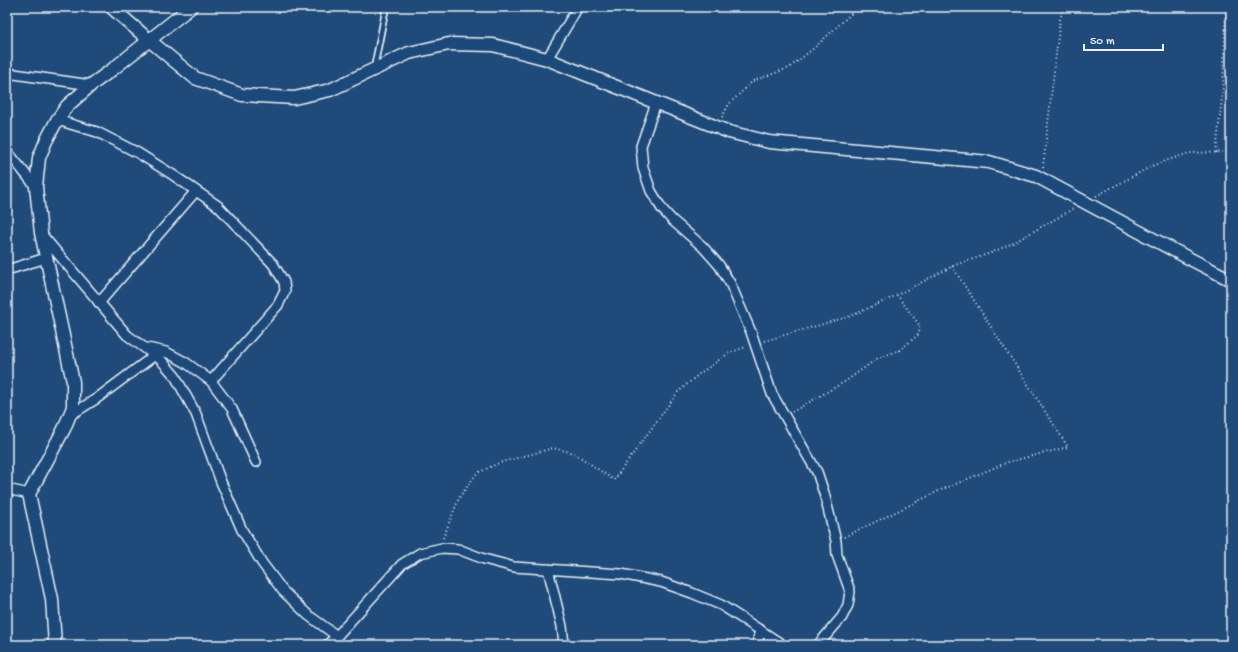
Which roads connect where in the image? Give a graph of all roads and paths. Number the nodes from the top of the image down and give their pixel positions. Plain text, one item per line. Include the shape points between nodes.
1 (110, 7) edge
2 (191, 7) edge
3 (386, 7) edge
4 (578, 7) edge
5 (856, 7) edge
6 (1071, 7) edge
7 (1226, 7) edge
8 (149, 40) junction
9 (547, 59) junction
10 (374, 71) junction
11 (7, 73) edge
12 (91, 85) junction
13 (656, 103) junction
14 (57, 120) junction
15 (717, 127) junction
16 (7, 151) edge
17 (1231, 152) edge
18 (1216, 153) junction
19 (1041, 179) junction
20 (36, 187) junction
21 (196, 191) junction
22 (1084, 202) junction
23 (41, 234) junction
24 (46, 258) junction
25 (952, 266) junction
26 (7, 270) edge
27 (1231, 280) edge
28 (897, 295) junction
29 (99, 303) junction
30 (754, 344) junction
31 (145, 348) junction
32 (154, 355) junction
33 (210, 381) junction
34 (69, 416) junction
35 (784, 416) junction
36 (256, 462) dead end
37 (7, 489) edge
38 (29, 494) junction
39 (836, 541) junction
40 (438, 549) junction
41 (548, 569) junction
42 (760, 630) junction
43 (338, 636) junction
44 (55, 645) edge
45 (327, 645) edge
46 (564, 645) edge
47 (757, 645) edge
48 (783, 645) edge
49 (818, 645) edge

1 - 8 street
2 - 8 street
3 - 10 lane
4 - 9 street
5 - 15 path via 854,12 789,68 753,81 729,104
6 - 19 path via 1062,12 1060,19
7 - 18 path via 1223,88
8 - 10 street via 195,78 242,95 294,98 330,90
8 - 12 street
9 - 10 street via 493,44 449,44 409,53
9 - 13 street
11 - 12 street
12 - 14 street via 67,106
13 - 15 street
13 - 30 street via 641,146 643,168 651,191 672,220 719,265 730,283
14 - 20 street via 39,158
14 - 21 street via 97,132 138,153
15 - 19 street via 769,142 989,162
16 - 20 street
17 - 18 path
18 - 22 path via 1189,153 1154,165
19 - 22 street
20 - 23 street
21 - 29 street
21 - 33 street via 218,206 273,264 284,282 284,291 278,305
22 - 25 path via 1014,243
22 - 27 street
23 - 24 street
23 - 29 street
24 - 26 street
24 - 34 street via 73,382 73,407
25 - 28 path
25 - 39 path via 1068,447 1008,462 941,490
28 - 30 path via 851,316
28 - 35 path via 920,326 919,334 900,350 878,358 846,381
29 - 31 street via 127,336
30 - 35 street via 772,394
30 - 40 path via 729,353 678,392 614,480 574,453 553,448 499,462 477,473 459,498
31 - 32 street
31 - 33 street via 166,352 185,362
32 - 34 street
32 - 43 street via 175,376 196,414 242,530 262,563 283,591 308,615
33 - 36 street via 232,409
34 - 38 street
35 - 39 street via 816,472
37 - 38 street
38 - 44 street via 52,599
39 - 49 street via 837,555 850,591 848,605 842,617
40 - 41 street via 458,549 484,560 514,567
40 - 43 street via 420,553 402,564
41 - 42 street via 621,574 661,582 721,605
41 - 46 street
42 - 47 street
42 - 48 street
43 - 45 street

